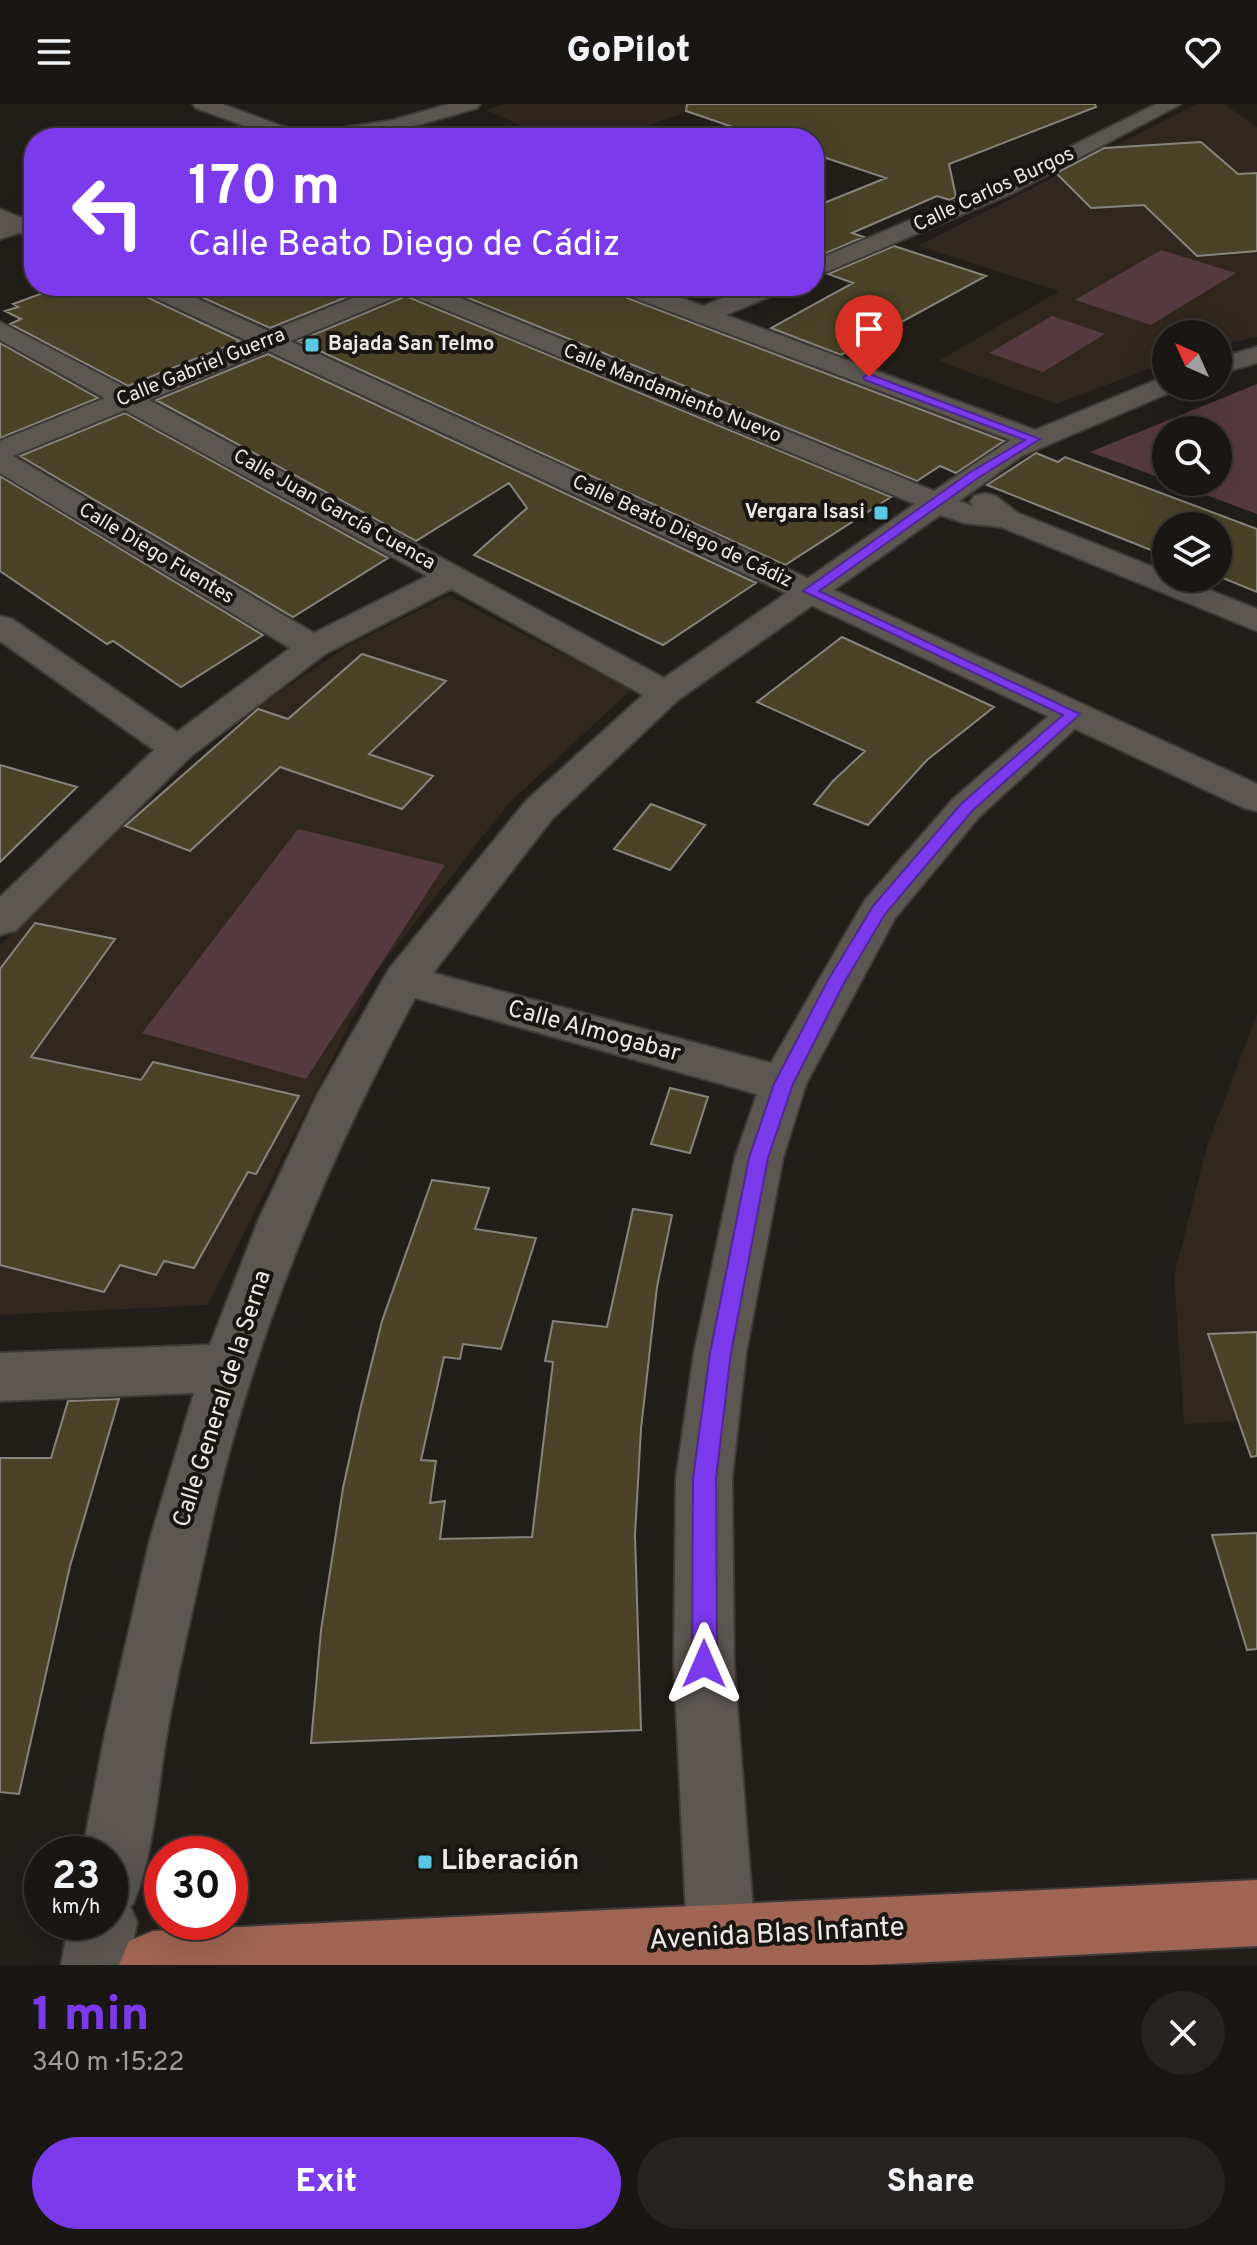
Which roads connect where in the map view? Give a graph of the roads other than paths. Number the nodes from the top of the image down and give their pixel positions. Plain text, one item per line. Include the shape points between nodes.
1 (203, 104) edge
2 (470, 104) edge
3 (1171, 104) edge
4 (269, 128) edge
5 (382, 128) edge
6 (824, 266) edge
7 (172, 296) edge
8 (379, 296) edge
9 (436, 296) edge
10 (652, 296) edge
11 (750, 296) edge
12 (704, 315) junction
13 (0, 330) edge
14 (270, 341) junction
15 (1257, 355) edge
16 (1232, 362) edge
17 (1152, 390) edge
18 (127, 398) junction
19 (1034, 439) junction
20 (0, 451) edge
21 (0, 461) edge
22 (946, 494) junction
23 (454, 575) junction
24 (809, 591) junction
25 (1257, 621) edge
26 (0, 626) edge
27 (313, 647) junction
28 (666, 693) junction
29 (1073, 714) junction
30 (177, 749) junction
31 (1257, 799) edge
32 (0, 921) edge
33 (404, 980) junction
34 (783, 1084) junction
35 (228, 1368) junction
36 (0, 1377) edge
37 (118, 1836) edge
38 (1257, 1913) edge
39 (721, 1937) junction
40 (100, 1940) edge
41 (95, 1965) edge
42 (153, 1965) edge

1 - 4 street
2 - 5 street
3 - 6 street, Calle Carlos Burgos via 991,194
7 - 14 street, Calle Beato Diego de Cádiz
8 - 14 street, Calle Gabriel Guerra
9 - 22 street, Calle Mandamiento Nuevo
10 - 12 street
11 - 12 street
12 - 19 street
13 - 18 street, Calle Juan García Cuenca
14 - 18 street, Calle Gabriel Guerra
14 - 24 street, Calle Beato Diego de Cádiz
15 - 16 street
17 - 19 street, Calle General de la Serna
18 - 20 street, Calle Gabriel Guerra
18 - 23 street, Calle Juan García Cuenca
19 - 22 street, Calle General de la Serna
21 - 27 street, Calle Diego Fuentes
22 - 24 street, Calle General de la Serna
22 - 25 street, Calle Mandamiento Nuevo via 984,519 1007,519
23 - 27 street
23 - 28 street, Calle Juan García Cuenca
24 - 28 street, Calle General de la Serna
24 - 29 street, Calle Beato Diego de Cádiz
26 - 30 street
27 - 30 street
28 - 33 street, Calle General de la Serna via 539,810
29 - 31 street, Calle Beato Diego de Cádiz
29 - 34 street via 966,808 879,910
30 - 32 street
33 - 34 street, Calle Almogabar
33 - 35 street, Calle General de la Serna via 340,1095 282,1221
34 - 39 street via 740,1242 704,1478 704,1664
35 - 36 street
35 - 37 street, Calle General de la Serna via 179,1539
38 - 39 main road, Avenida Blas Infante
39 - 42 main road, Avenida Blas Infante
40 - 41 street

